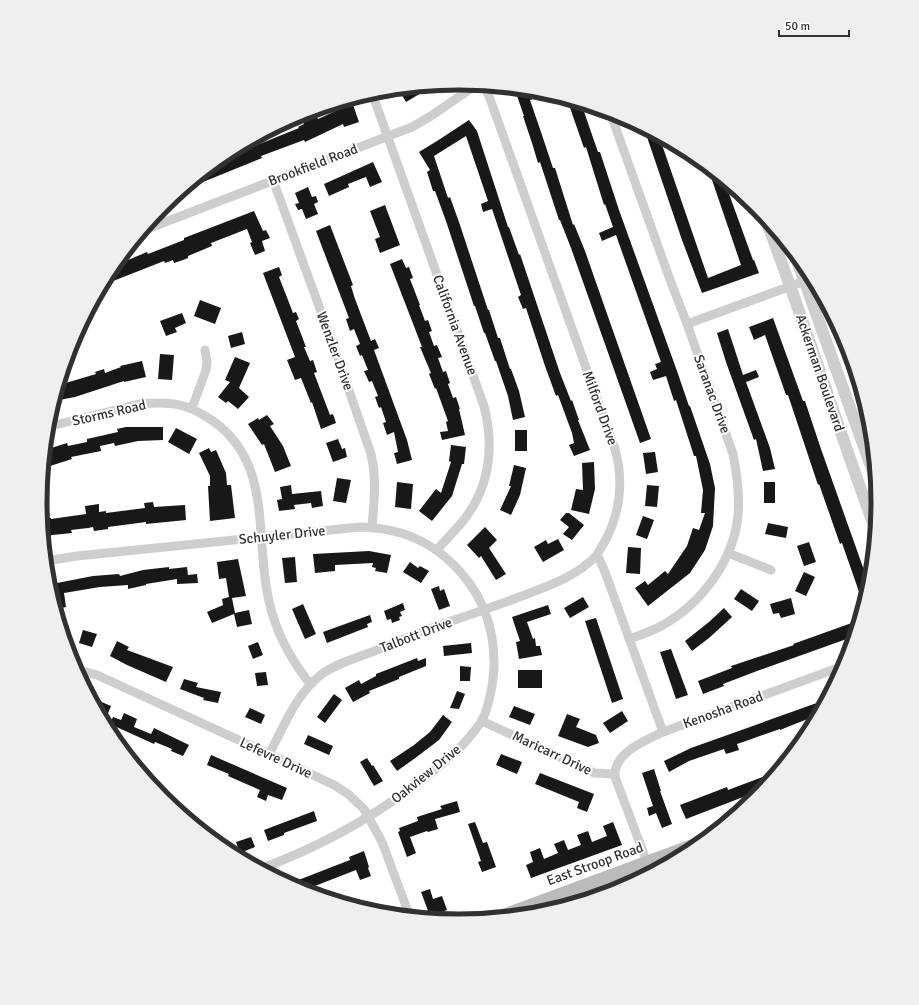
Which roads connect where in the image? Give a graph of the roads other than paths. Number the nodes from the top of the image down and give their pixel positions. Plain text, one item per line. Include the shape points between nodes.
1 (468, 90) edge
2 (486, 91) edge
3 (374, 99) edge
4 (613, 119) edge
5 (387, 136) junction
6 (273, 180) junction
7 (153, 227) edge
8 (770, 231) edge
9 (807, 281) edge
10 (791, 287) junction
11 (812, 288) edge
12 (687, 324) junction
13 (205, 350) dead end
14 (192, 408) junction
15 (55, 425) edge
16 (869, 460) edge
17 (871, 518) edge
18 (372, 527) junction
19 (261, 537) junction
20 (437, 550) junction
21 (728, 553) junction
22 (597, 554) junction
23 (52, 560) edge
24 (771, 570) dead end
25 (484, 610) junction
26 (629, 640) junction
27 (838, 667) edge
28 (83, 671) edge
29 (310, 684) junction
30 (482, 721) junction
31 (663, 732) junction
32 (269, 754) junction
33 (615, 774) junction
34 (368, 817) junction
35 (667, 859) edge
36 (267, 867) edge
37 (649, 868) edge
38 (523, 910) edge
39 (408, 911) edge

1 - 5 street, Brookfield Road via 412,127
2 - 22 street, Milford Drive via 617,455 620,471 618,505 615,518
3 - 5 street, California Avenue
4 - 12 street, Saranac Drive
5 - 6 street, Brookfield Road
5 - 20 street, California Avenue via 481,398 490,440 490,458 481,491 465,518
6 - 7 street, Brookfield Road
6 - 18 street, Wenzler Drive via 371,454 376,485
8 - 10 street, Ackerman Boulevard
9 - 10 street
10 - 12 street
10 - 17 street, Ackerman Boulevard
11 - 16 street, Ackerman Boulevard
12 - 21 street, Saranac Drive via 733,454 737,474 738,515
13 - 14 street via 206,370
14 - 15 street, Storms Road via 154,402
14 - 19 street, Storms Road via 231,437 246,459 254,478
18 - 19 street, Schuyler Drive
18 - 20 street, Schuyler Drive via 403,533
19 - 23 street, Schuyler Drive
19 - 29 street, Storms Road via 266,588 275,625 296,666
20 - 25 street, Schuyler Drive via 461,572
21 - 24 street
21 - 26 street, Saranac Drive via 707,588 693,603 663,625
22 - 25 street, Talbott Drive via 575,572 549,586
22 - 26 street
25 - 29 street, Talbott Drive via 336,666
25 - 30 street, Oakview Drive via 491,633 495,665 493,684
26 - 31 street
27 - 31 street, Kenosha Road
28 - 32 street, Lefevre Drive
29 - 32 street, Talbott Drive via 293,707
30 - 33 street, Maricarr Drive via 594,774
30 - 34 street, Oakview Drive via 445,762
31 - 33 street, Kenosha Road via 622,756
32 - 34 street, Lefevre Drive via 334,785 360,805
33 - 37 street
34 - 36 street, Oakview Drive via 310,849
34 - 39 street, Lefevre Drive via 386,851
35 - 37 main road, East Stroop Road
37 - 38 main road, East Stroop Road

